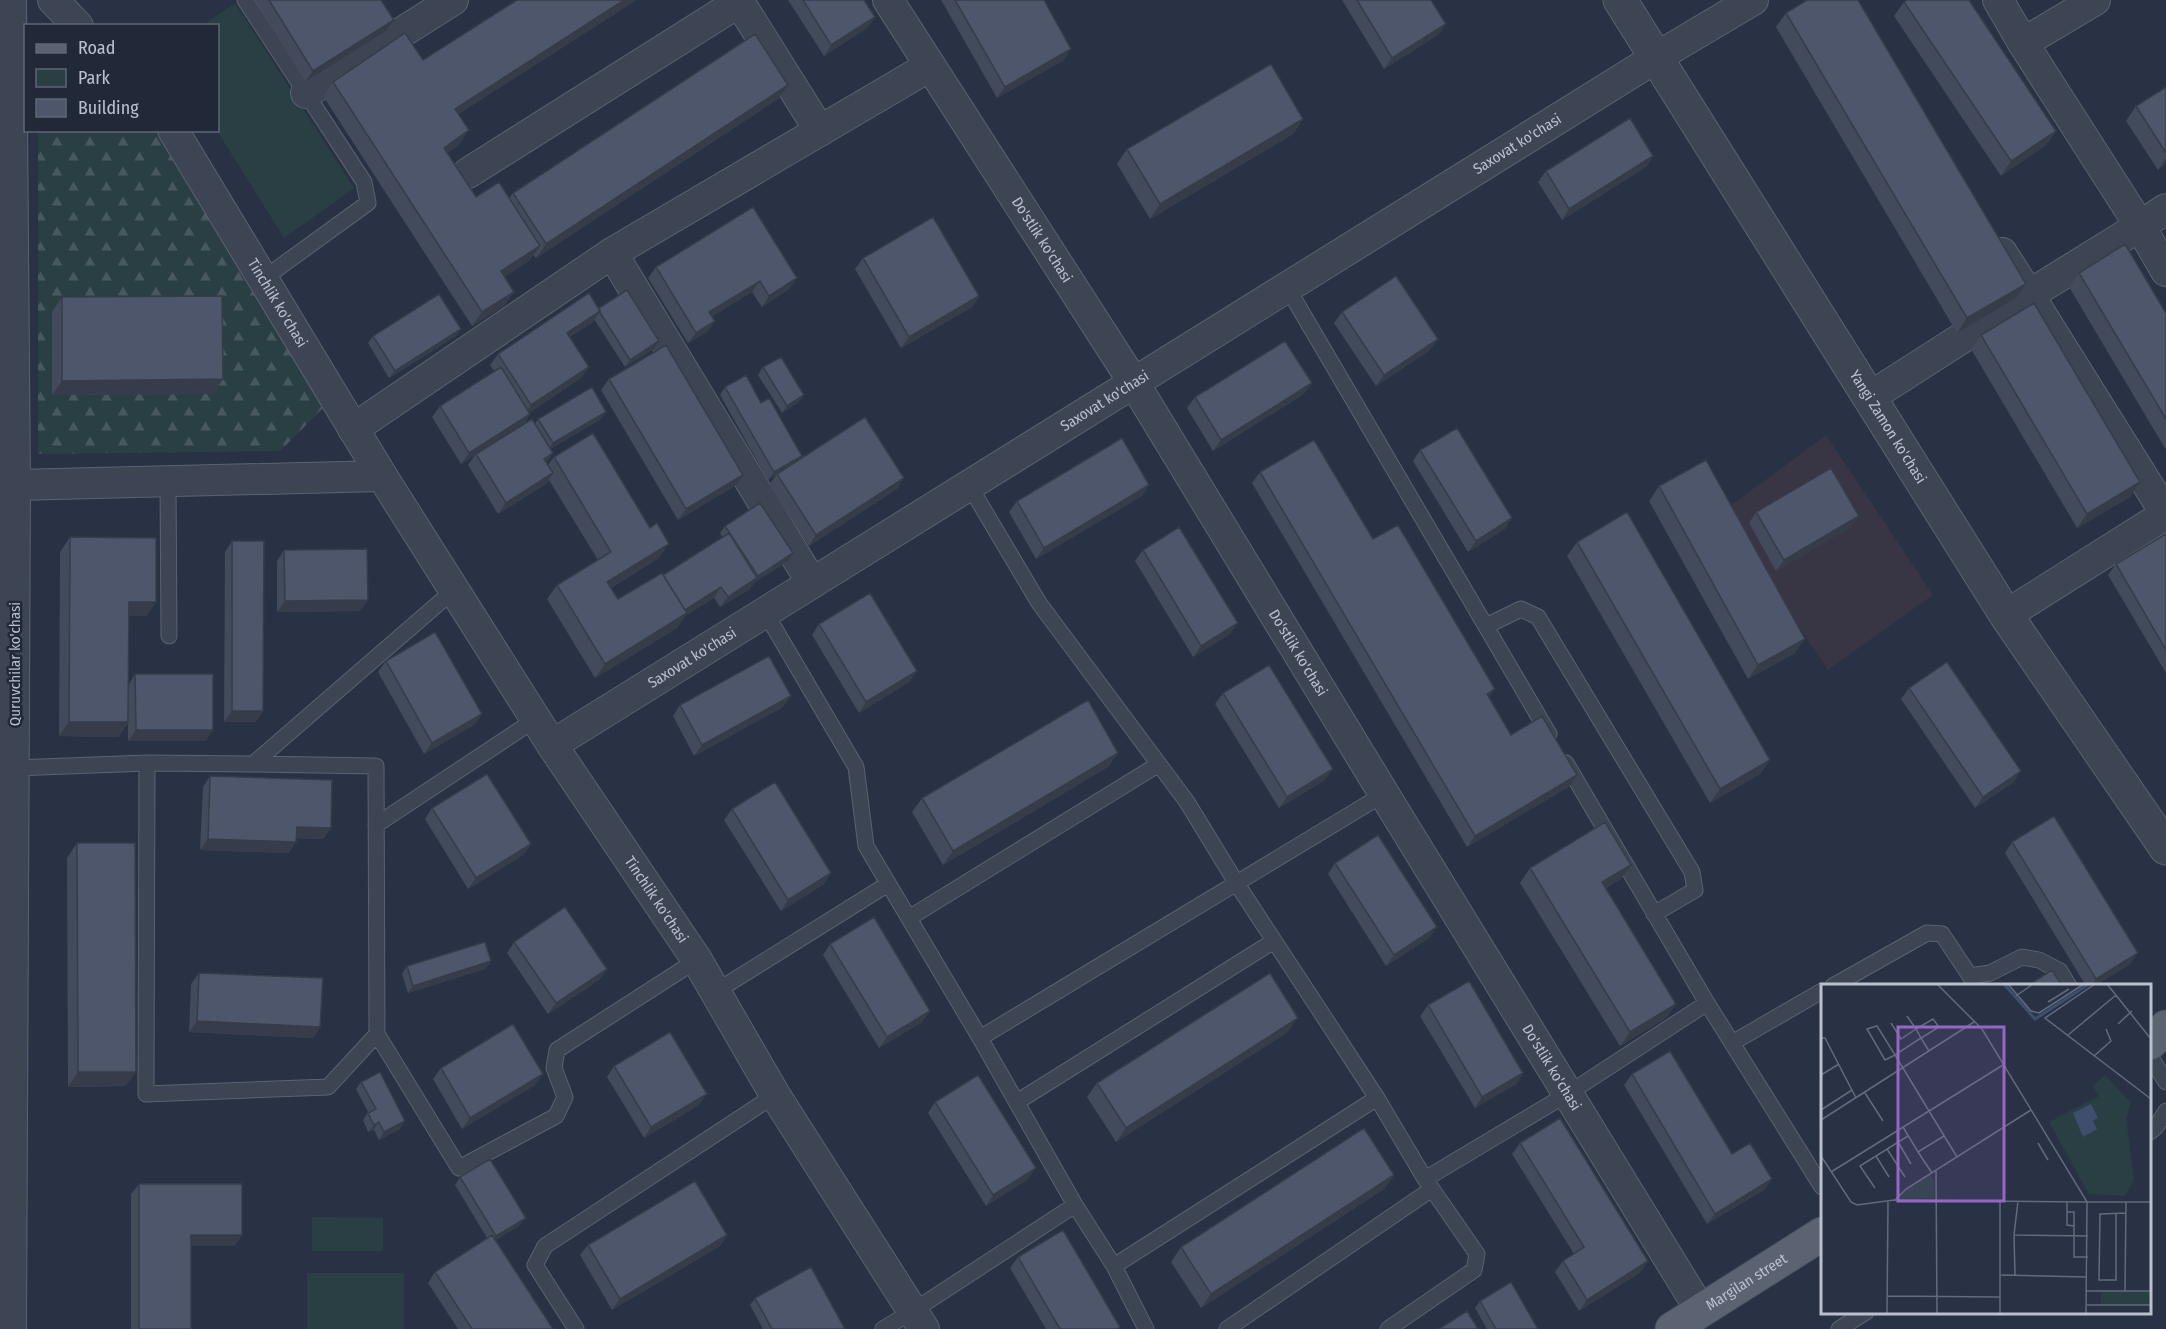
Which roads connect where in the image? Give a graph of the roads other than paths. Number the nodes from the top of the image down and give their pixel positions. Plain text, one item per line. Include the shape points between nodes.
1 (11, 0) edge
2 (53, 0) edge
3 (245, 0) edge
4 (453, 0) edge
5 (888, 0) edge
6 (1620, 0) edge
7 (1753, 0) edge
8 (1998, 0) edge
9 (2095, 0) edge
10 (738, 1) edge
11 (76, 24) edge
12 (2023, 43) junction
13 (1657, 57) junction
14 (930, 66) junction
15 (306, 93) junction
16 (819, 131) junction
17 (174, 132) edge
18 (468, 173) dead end
19 (2166, 209) edge
20 (1985, 226) edge
21 (2140, 226) junction
22 (6, 229) edge
23 (612, 253) junction
24 (2166, 271) edge
25 (263, 279) junction
26 (1287, 287) junction
27 (2029, 295) junction
28 (1134, 382) junction
29 (1870, 397) junction
30 (353, 429) junction
31 (382, 476) junction
32 (168, 482) junction
33 (8, 485) edge
34 (969, 485) junction
35 (2166, 514) edge
36 (812, 583) junction
37 (454, 590) junction
38 (765, 612) junction
39 (2006, 615) junction
40 (1486, 626) junction
41 (169, 636) dead end
42 (536, 719) junction
43 (552, 745) junction
44 (147, 763) junction
45 (253, 764) junction
46 (1159, 764) junction
47 (14, 768) junction
48 (1384, 794) junction
49 (376, 825) junction
50 (2166, 848) edge
51 (888, 884) junction
52 (1237, 884) junction
53 (1654, 914) junction
54 (909, 918) junction
55 (1274, 941) junction
56 (697, 960) junction
57 (1837, 984) edge
58 (2068, 984) edge
59 (714, 992) junction
60 (1821, 993) edge
61 (1707, 1003) junction
62 (2166, 1027) edge
63 (377, 1034) junction
64 (980, 1038) junction
65 (2151, 1042) edge
66 (1732, 1043) junction
67 (6, 1051) edge
68 (2151, 1058) edge
69 (2166, 1082) edge
70 (1569, 1093) junction
71 (775, 1095) junction
72 (1377, 1098) junction
73 (1017, 1102) junction
74 (2166, 1111) edge
75 (2151, 1131) edge
76 (1428, 1184) junction
77 (1821, 1184) edge
78 (1075, 1204) junction
79 (1821, 1235) edge
80 (1114, 1266) junction
81 (6, 1272) edge
82 (1701, 1311) junction
83 (1863, 1314) edge
84 (919, 1320) edge
85 (11, 1329) edge
86 (576, 1329) edge
87 (883, 1329) edge
88 (1146, 1329) edge
89 (1227, 1329) edge
90 (1388, 1329) edge
91 (1672, 1329) edge
92 (1839, 1329) edge

1 - 22 street, Quruvchilar ko'chasi
2 - 11 street
3 - 15 lane
4 - 15 street
5 - 14 street, Do'stlik ko'chasi
6 - 13 street, Yangi Zamon ko'chasi
7 - 13 street, Saxovat ko'chasi
8 - 12 street
9 - 12 street
10 - 16 street
10 - 18 street
12 - 21 street
13 - 26 street, Saxovat ko'chasi
13 - 29 street, Yangi Zamon ko'chasi
14 - 16 street
14 - 28 street, Do'stlik ko'chasi
15 - 25 lane via 364,182 368,202
16 - 23 street
17 - 25 street, Tinchlik ko'chasi
19 - 21 street
20 - 27 street
21 - 24 street
21 - 27 street
22 - 33 street, Quruvchilar ko'chasi
23 - 30 street
23 - 36 street
25 - 30 street, Tinchlik ko'chasi
26 - 28 street, Saxovat ko'chasi
26 - 40 lane
27 - 29 street
27 - 35 street
28 - 34 street, Saxovat ko'chasi
28 - 48 street, Do'stlik ko'chasi
29 - 39 street, Yangi Zamon ko'chasi
30 - 31 street, Tinchlik ko'chasi
31 - 32 street
31 - 37 street, Tinchlik ko'chasi
32 - 33 street
32 - 41 lane
33 - 47 street, Quruvchilar ko'chasi
34 - 36 street, Saxovat ko'chasi
34 - 46 lane via 1039,603
35 - 39 street
36 - 38 street, Saxovat ko'chasi
37 - 42 street, Tinchlik ko'chasi
37 - 45 lane
38 - 43 street, Saxovat ko'chasi
38 - 51 lane via 856,767 866,846
39 - 50 street, Yangi Zamon ko'chasi
40 - 53 lane
40 - 53 lane via 1521,609 1538,616 1692,872 1695,890
42 - 43 street, Tinchlik ko'chasi
42 - 49 lane
43 - 56 street, Tinchlik ko'chasi
44 - 45 lane
44 - 47 lane
44 - 63 lane via 146,1094 328,1087
45 - 49 lane via 376,766
46 - 52 lane
46 - 54 lane
47 - 67 street, Quruvchilar ko'chasi
48 - 52 lane
48 - 70 street, Do'stlik ko'chasi
49 - 63 lane
51 - 54 lane
51 - 59 lane
52 - 55 lane
52 - 64 lane
53 - 61 lane
54 - 64 lane
55 - 72 lane
55 - 73 lane
56 - 59 street, Tinchlik ko'chasi
56 - 63 lane via 556,1050 554,1068 565,1097 556,1116 459,1168
57 - 58 lane via 1927,933 1942,934 1970,976 1990,973 2022,957 2039,960 2060,971
59 - 71 street, Tinchlik ko'chasi
60 - 66 lane
61 - 66 lane
61 - 70 lane
62 - 65 main road
64 - 73 lane
66 - 77 lane
67 - 81 street, Quruvchilar ko'chasi
68 - 69 lane
70 - 76 lane
70 - 82 street, Do'stlik ko'chasi
71 - 84 street, Tinchlik ko'chasi
71 - 86 lane via 545,1246 535,1265
72 - 76 lane
72 - 80 lane
73 - 78 lane
74 - 75 lane
76 - 89 lane
76 - 90 lane via 1477,1254 1474,1270
78 - 80 lane
78 - 84 lane
79 - 82 main road, Margilan street
80 - 88 lane
81 - 85 street, Quruvchilar ko'chasi
82 - 91 main road, Margilan street
83 - 92 lane
84 - 87 lane

